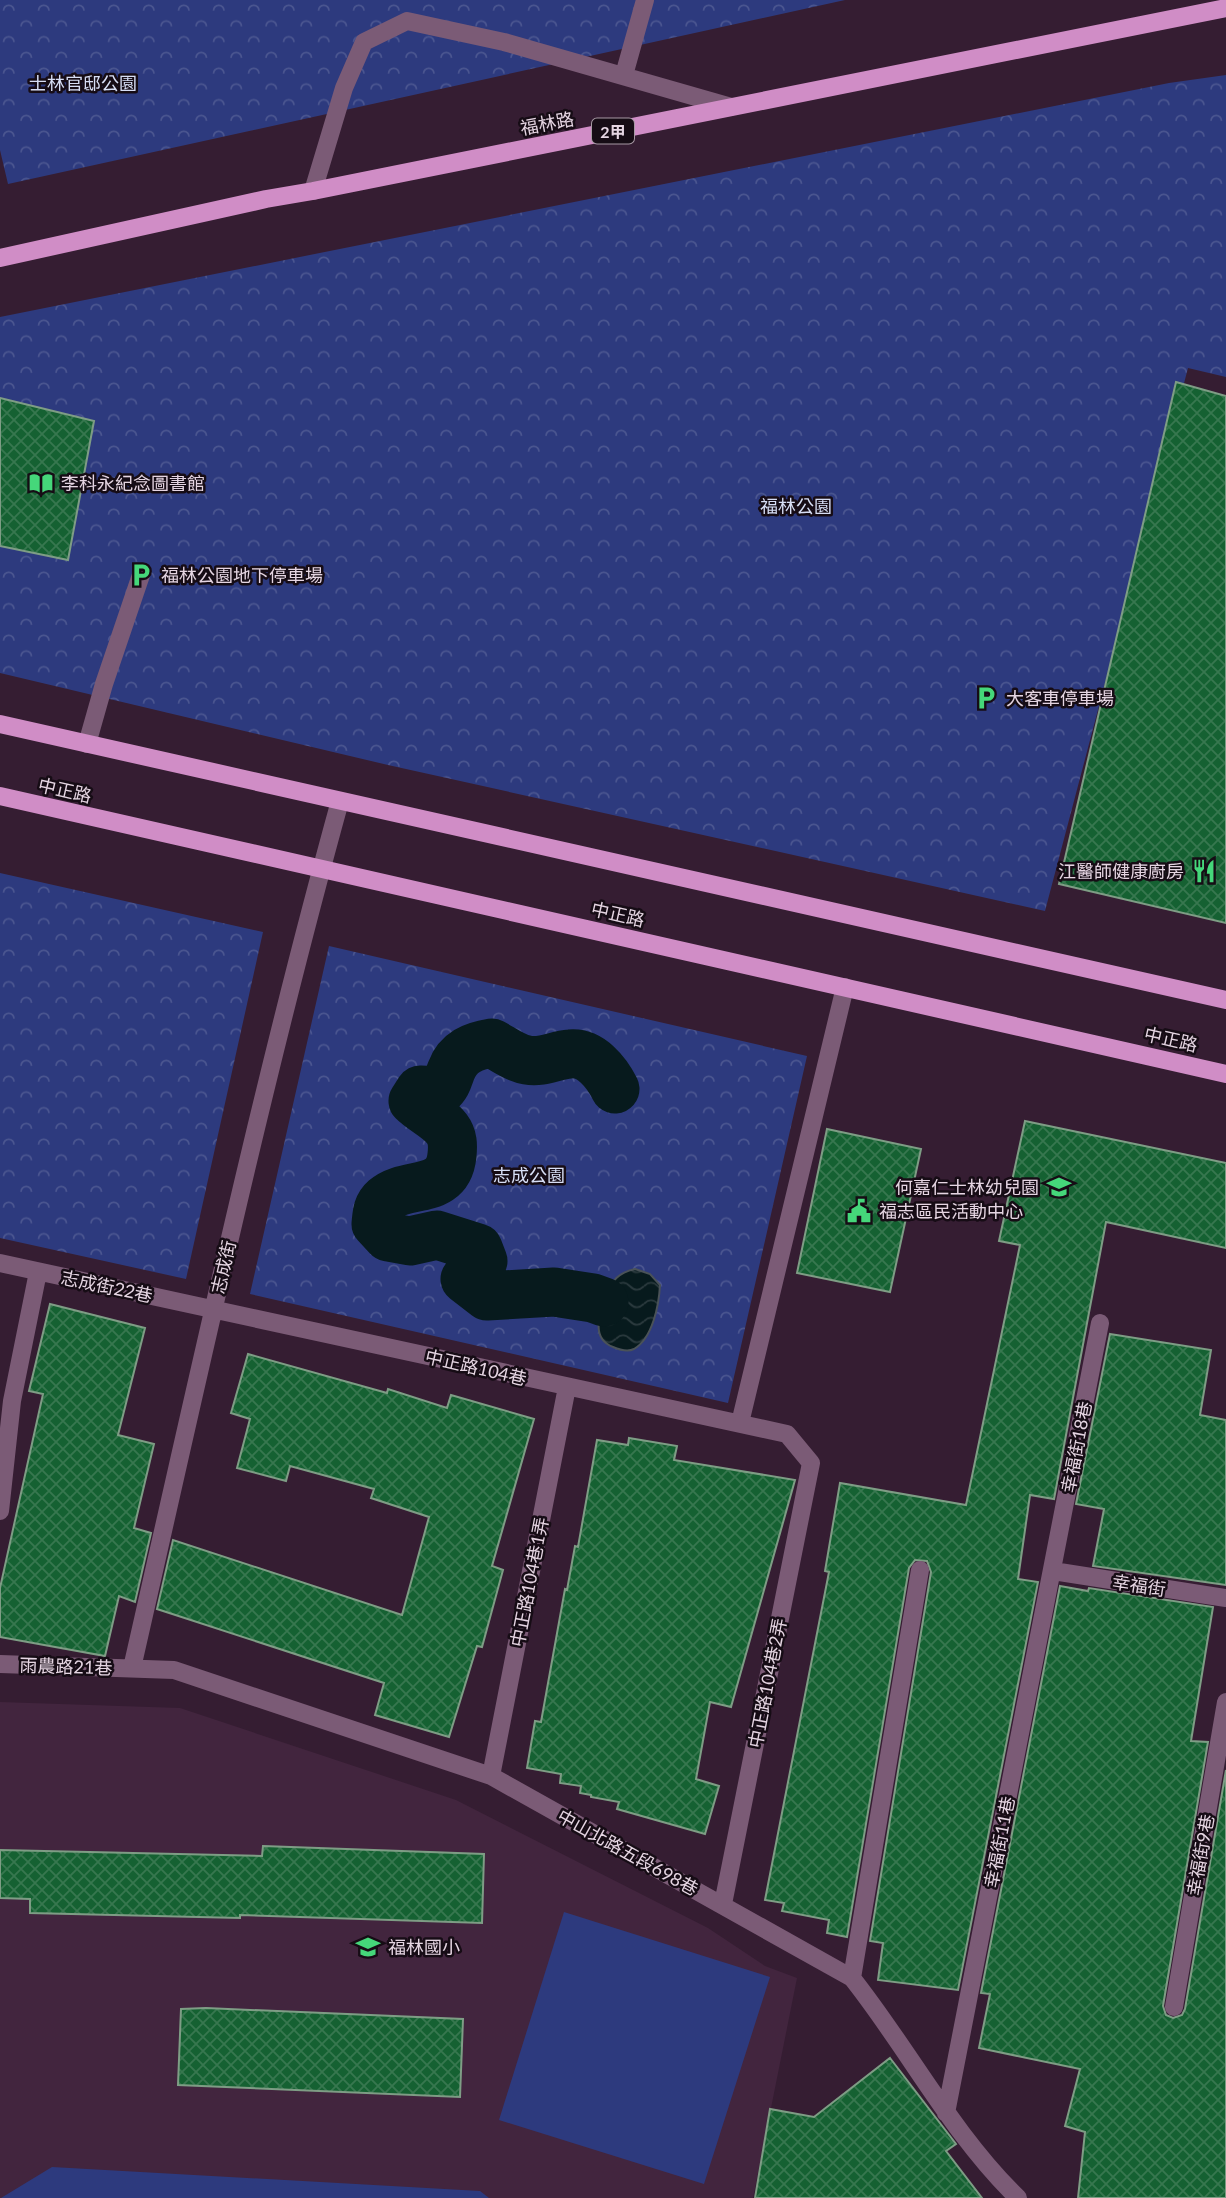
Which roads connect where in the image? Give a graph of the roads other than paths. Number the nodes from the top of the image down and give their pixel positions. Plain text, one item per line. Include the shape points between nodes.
1 (645, 0) edge
2 (1226, 8) edge
3 (624, 75) junction
4 (731, 107) junction
5 (313, 191) junction
6 (0, 258) edge
7 (141, 575) dead end
8 (0, 724) edge
9 (87, 744) junction
10 (0, 796) edge
11 (340, 801) junction
12 (321, 869) junction
13 (845, 987) junction
14 (1226, 1000) edge
15 (1226, 1073) edge
16 (0, 1263) edge
17 (38, 1272) junction
18 (213, 1308) junction
19 (1100, 1323) dead end
20 (567, 1388) junction
21 (6, 1401) edge
22 (740, 1423) junction
23 (811, 1462) joint
24 (0, 1511) edge
25 (920, 1570) dead end
26 (1053, 1571) junction
27 (1226, 1598) edge
28 (0, 1664) edge
29 (132, 1668) junction
30 (1226, 1702) edge
31 (491, 1776) junction
32 (723, 1904) junction
33 (852, 1978) junction
34 (1174, 2007) dead end
35 (946, 2113) junction
36 (1018, 2198) edge

1 - 3 street
2 - 4 main road, 福林路 / 2甲
3 - 4 street
3 - 5 street via 407,21 364,42 344,88
4 - 5 main road, 福林路 / 2甲
5 - 6 main road, 福林路 / 2甲
7 - 9 street
8 - 9 main road
9 - 11 main road
10 - 12 main road, 中正路
11 - 12 street, 志成街
11 - 14 main road
12 - 13 main road, 中正路
12 - 18 street, 志成街
13 - 15 main road, 中正路
13 - 22 street
16 - 17 street, 志成街22巷
17 - 18 street, 志成街22巷
17 - 21 street
18 - 20 street, 中正路104巷
18 - 29 street, 志成街
19 - 26 street, 幸福街18巷
20 - 22 street, 中正路104巷
20 - 31 street, 中正路104巷1弄
21 - 24 street
22 - 23 street, 中正路104巷 via 787,1433
23 - 32 street, 中正路104巷2弄
25 - 33 street
26 - 27 street, 幸福街
26 - 35 street, 幸福街11巷
28 - 29 street, 雨農路21巷
29 - 31 street, 中山北路五段698巷 via 174,1670
30 - 34 street, 幸福街9巷
31 - 32 street, 中山北路五段698巷
32 - 33 street, 中山北路五段698巷
33 - 35 street, 中山北路五段698巷
35 - 36 street, 中山北路五段698巷

